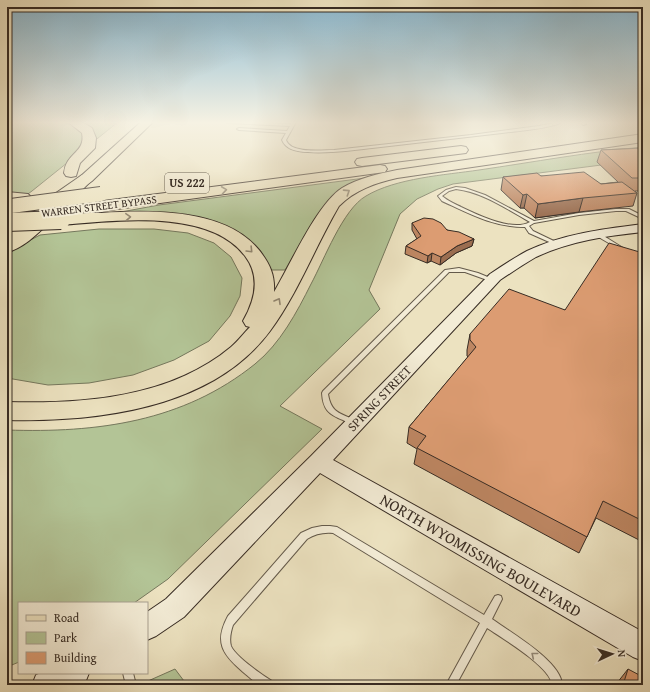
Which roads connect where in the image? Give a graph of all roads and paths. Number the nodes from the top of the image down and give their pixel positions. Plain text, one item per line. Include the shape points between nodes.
1 (82, 154) edge
2 (94, 154) edge
3 (113, 154) edge
4 (427, 154) edge
5 (490, 154) edge
6 (532, 154) edge
7 (71, 173) junction
8 (87, 178) junction
9 (10, 209) edge
10 (643, 218) edge
11 (533, 222) junction
12 (526, 226) junction
13 (643, 228) edge
14 (7, 234) edge
15 (597, 234) junction
16 (556, 244) junction
17 (7, 247) edge
18 (626, 250) edge
19 (492, 280) junction
20 (8, 408) edge
21 (355, 423) junction
22 (318, 462) junction
23 (498, 599) dead end
24 (486, 621) junction
25 (148, 626) edge
26 (643, 647) edge
27 (73, 674) edge
28 (128, 674) edge
29 (558, 684) edge
30 (46, 685) edge
31 (131, 685) edge
32 (268, 685) edge
33 (451, 685) edge

1 - 7 highway via 73,163
2 - 7 main road
3 - 8 main road
4 - 9 highway, WARREN STREET BYPASS / US 222, bridge via 101,194
9 -> 5 highway, WARREN STREET BYPASS / US 222 via 88,208
20 -> 6 highway via 104,408 145,398 193,380 240,350 261,328 333,204 344,194 360,185 397,174
7 - 9 main road
8 - 14 main road
8 - 17 highway via 34,228
9 -> 20 highway, bridge via 61,220 140,216 197,222 220,230 243,244 258,261 265,279 265,293 252,323 233,343 198,368 170,381 126,394 88,401
10 - 11 lane via 627,210 579,214
11 - 12 lane
11 - 12 lane via 470,191 457,188 446,190 440,196 498,224
12 - 16 lane via 531,232
13 - 15 street, SPRING STREET
15 - 16 street, SPRING STREET
15 - 18 lane
16 - 19 street, SPRING STREET via 522,259
19 - 21 street, SPRING STREET
19 - 21 lane via 462,269 447,271 325,393 330,411
21 - 22 street, SPRING STREET
22 - 25 street, SPRING STREET via 175,608
22 - 26 street, NORTH WYOMISSING BOULEVARD
23 - 24 lane
29 -> 24 lane via 547,666
24 - 32 lane via 334,530 318,529 304,536 227,626 229,653
24 - 33 lane
27 - 30 street
28 - 31 lane

